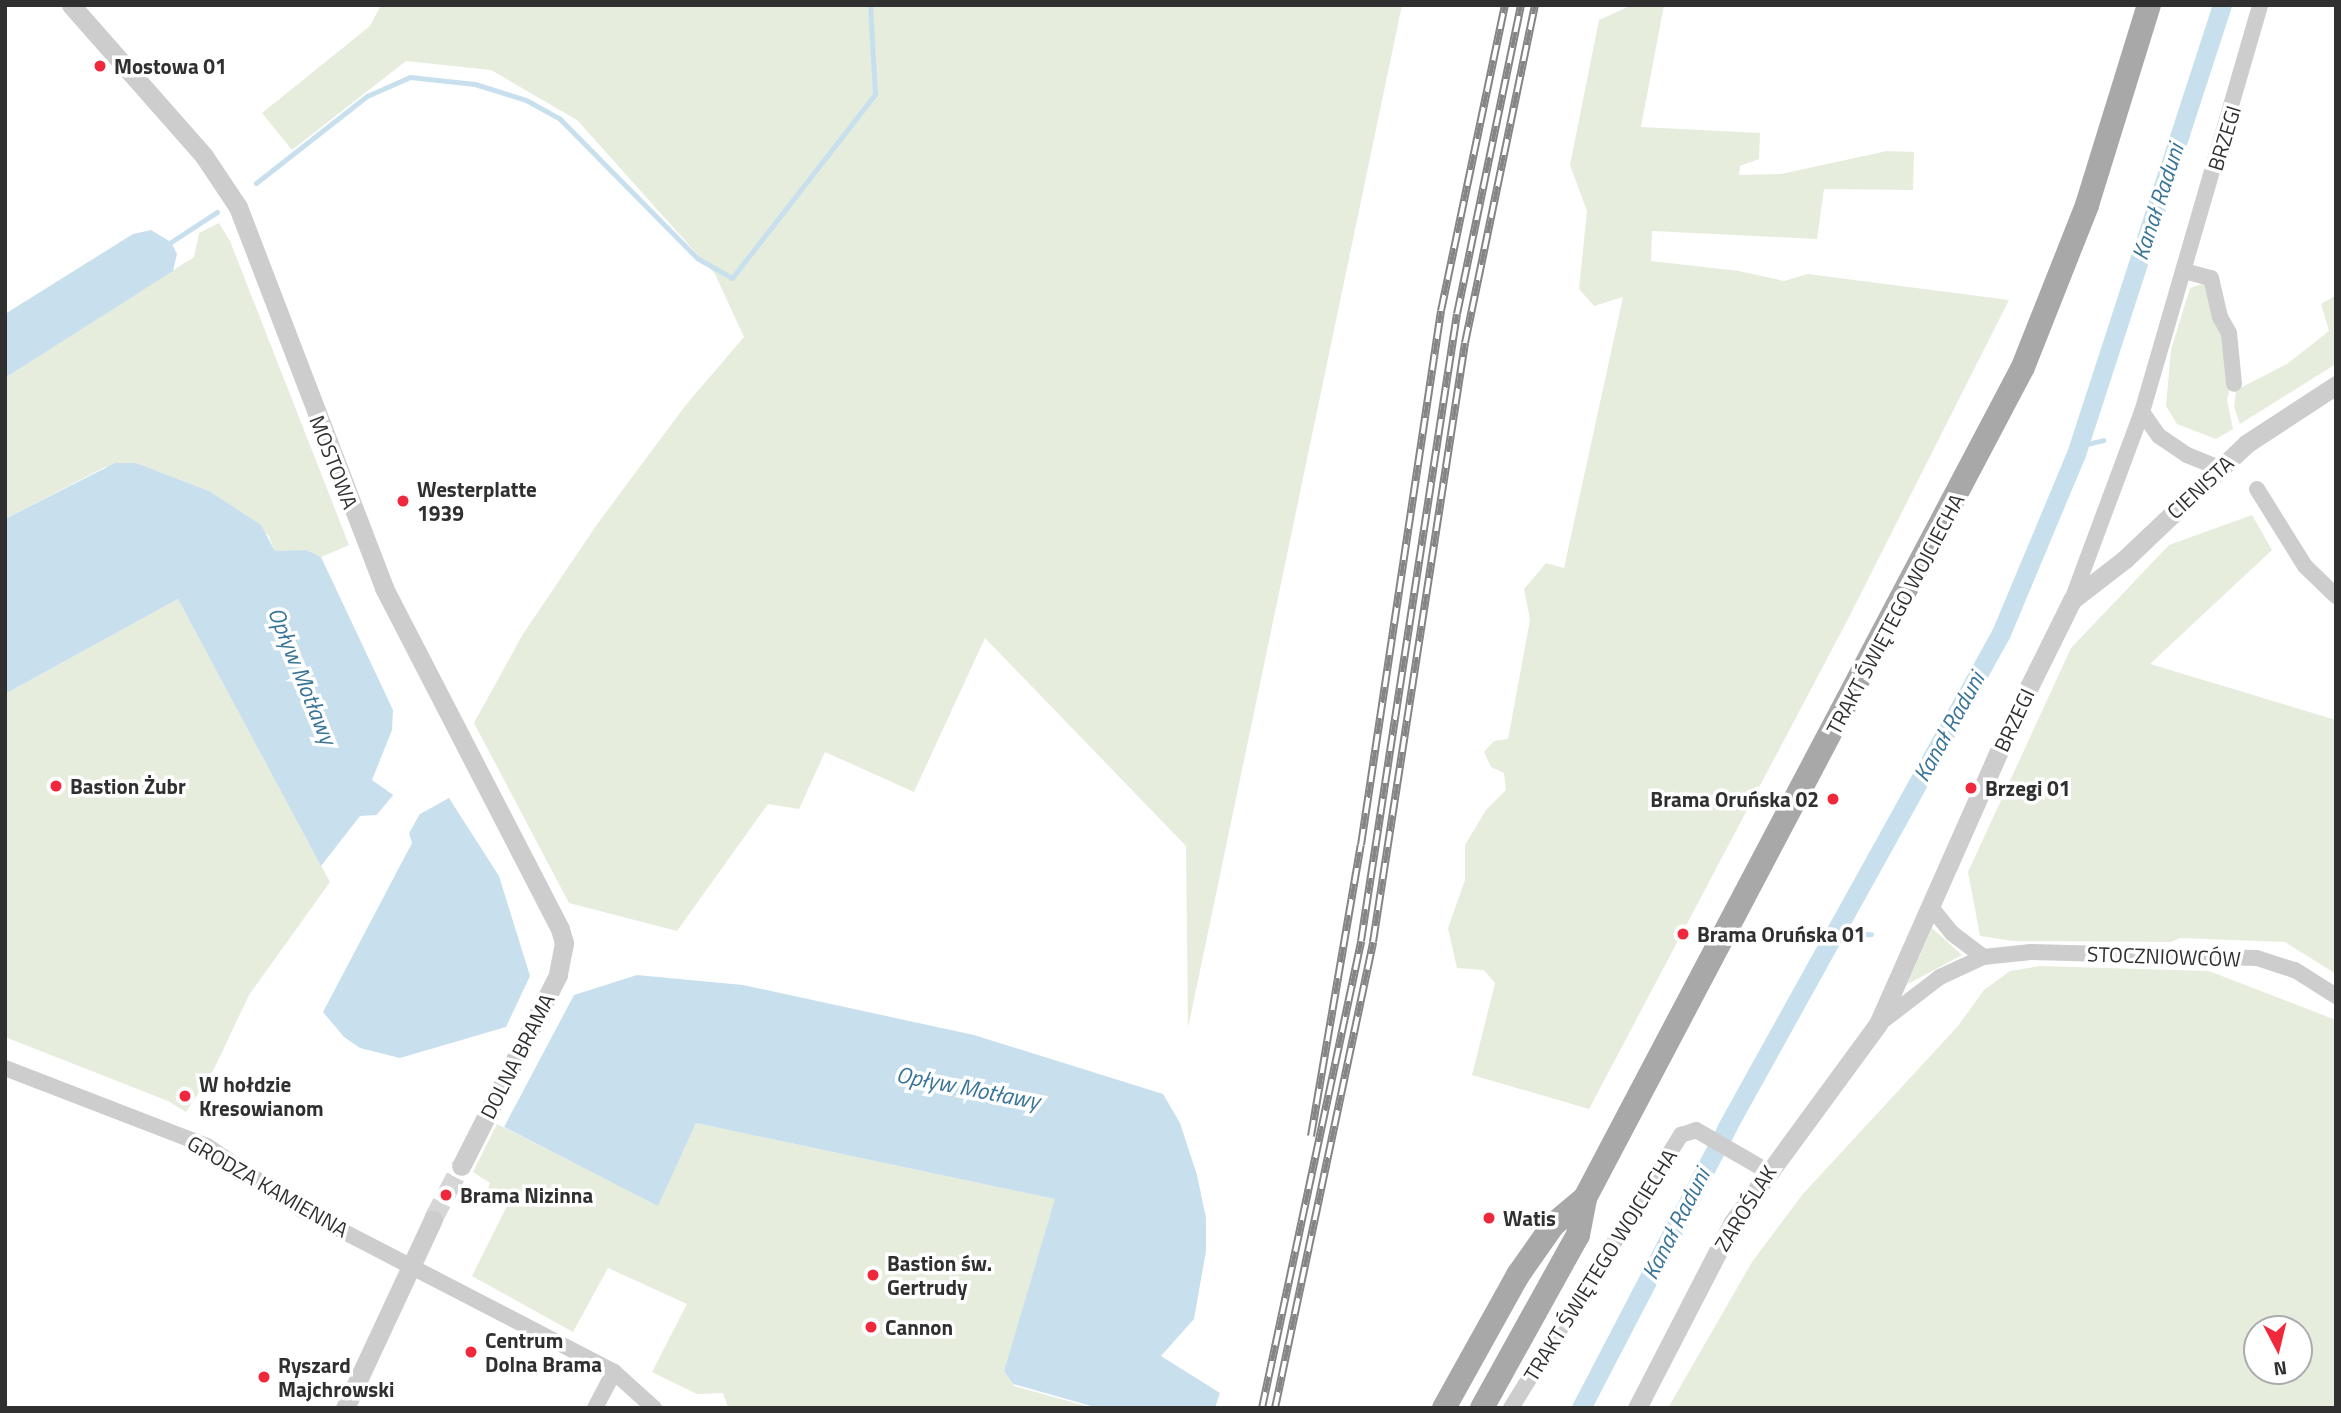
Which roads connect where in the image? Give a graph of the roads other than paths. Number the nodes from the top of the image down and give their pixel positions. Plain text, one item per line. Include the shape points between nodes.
1 (71, 5) edge
2 (2149, 5) edge
3 (2260, 5) edge
4 (2184, 271) junction
5 (2234, 384) dead end
6 (2336, 385) edge
7 (2142, 412) junction
8 (2217, 467) junction
9 (2258, 489) dead end
10 (2336, 596) edge
11 (2072, 600) junction
12 (1930, 906) junction
13 (564, 943) joint
14 (1983, 957) junction
15 (2336, 996) edge
16 (1878, 1024) junction
17 (5, 1068) edge
18 (461, 1166) tunnel mouth
19 (1767, 1171) junction
20 (1585, 1198) junction
21 (433, 1219) tunnel mouth
22 (411, 1265) junction
23 (614, 1372) junction
24 (345, 1408) edge
25 (596, 1408) edge
26 (654, 1408) edge
27 (1444, 1408) edge
28 (1482, 1408) edge
29 (1511, 1408) edge
30 (1637, 1408) edge

1 - 13 street, MOSTOWA via 204,156 238,207 384,588
2 - 20 main road, TRAKT ŚWIĘTEGO WOJCIECHA via 2087,205 2024,367
3 - 4 street, BRZEGI
4 - 5 street via 2211,278 2220,317 2229,333
4 - 7 street, BRZEGI
6 - 8 street, CIENISTA via 2281,417
7 - 8 street via 2159,436 2187,455
7 - 11 street, BRZEGI
8 - 11 street, CIENISTA via 2125,559
9 - 10 street via 2305,566
11 - 12 street, BRZEGI
12 - 14 street via 1953,934
12 - 16 street, BRZEGI
13 - 18 street, DOLNA BRAMA via 558,975
14 - 15 street, STOCZNIOWCÓW via 2031,952 2257,958 2295,970
14 - 16 street, STOCZNIOWCÓW via 1921,988
16 - 19 street, ZAROŚLAK
17 - 22 street, GRODZA KAMIENNA via 205,1145 273,1194
19 - 29 street, TRAKT ŚWIĘTEGO WOJCIECHA via 1696,1130 1681,1135
19 - 30 street, ZAROŚLAK via 1715,1255
20 - 27 main road, TRAKT ŚWIĘTEGO WOJCIECHA via 1553,1225 1518,1275
20 - 28 main road, TRAKT ŚWIĘTEGO WOJCIECHA via 1577,1235
21 - 22 street
22 - 23 street, GRODZA KAMIENNA
22 - 24 street
23 - 25 street
23 - 26 street, GRODZA KAMIENNA

